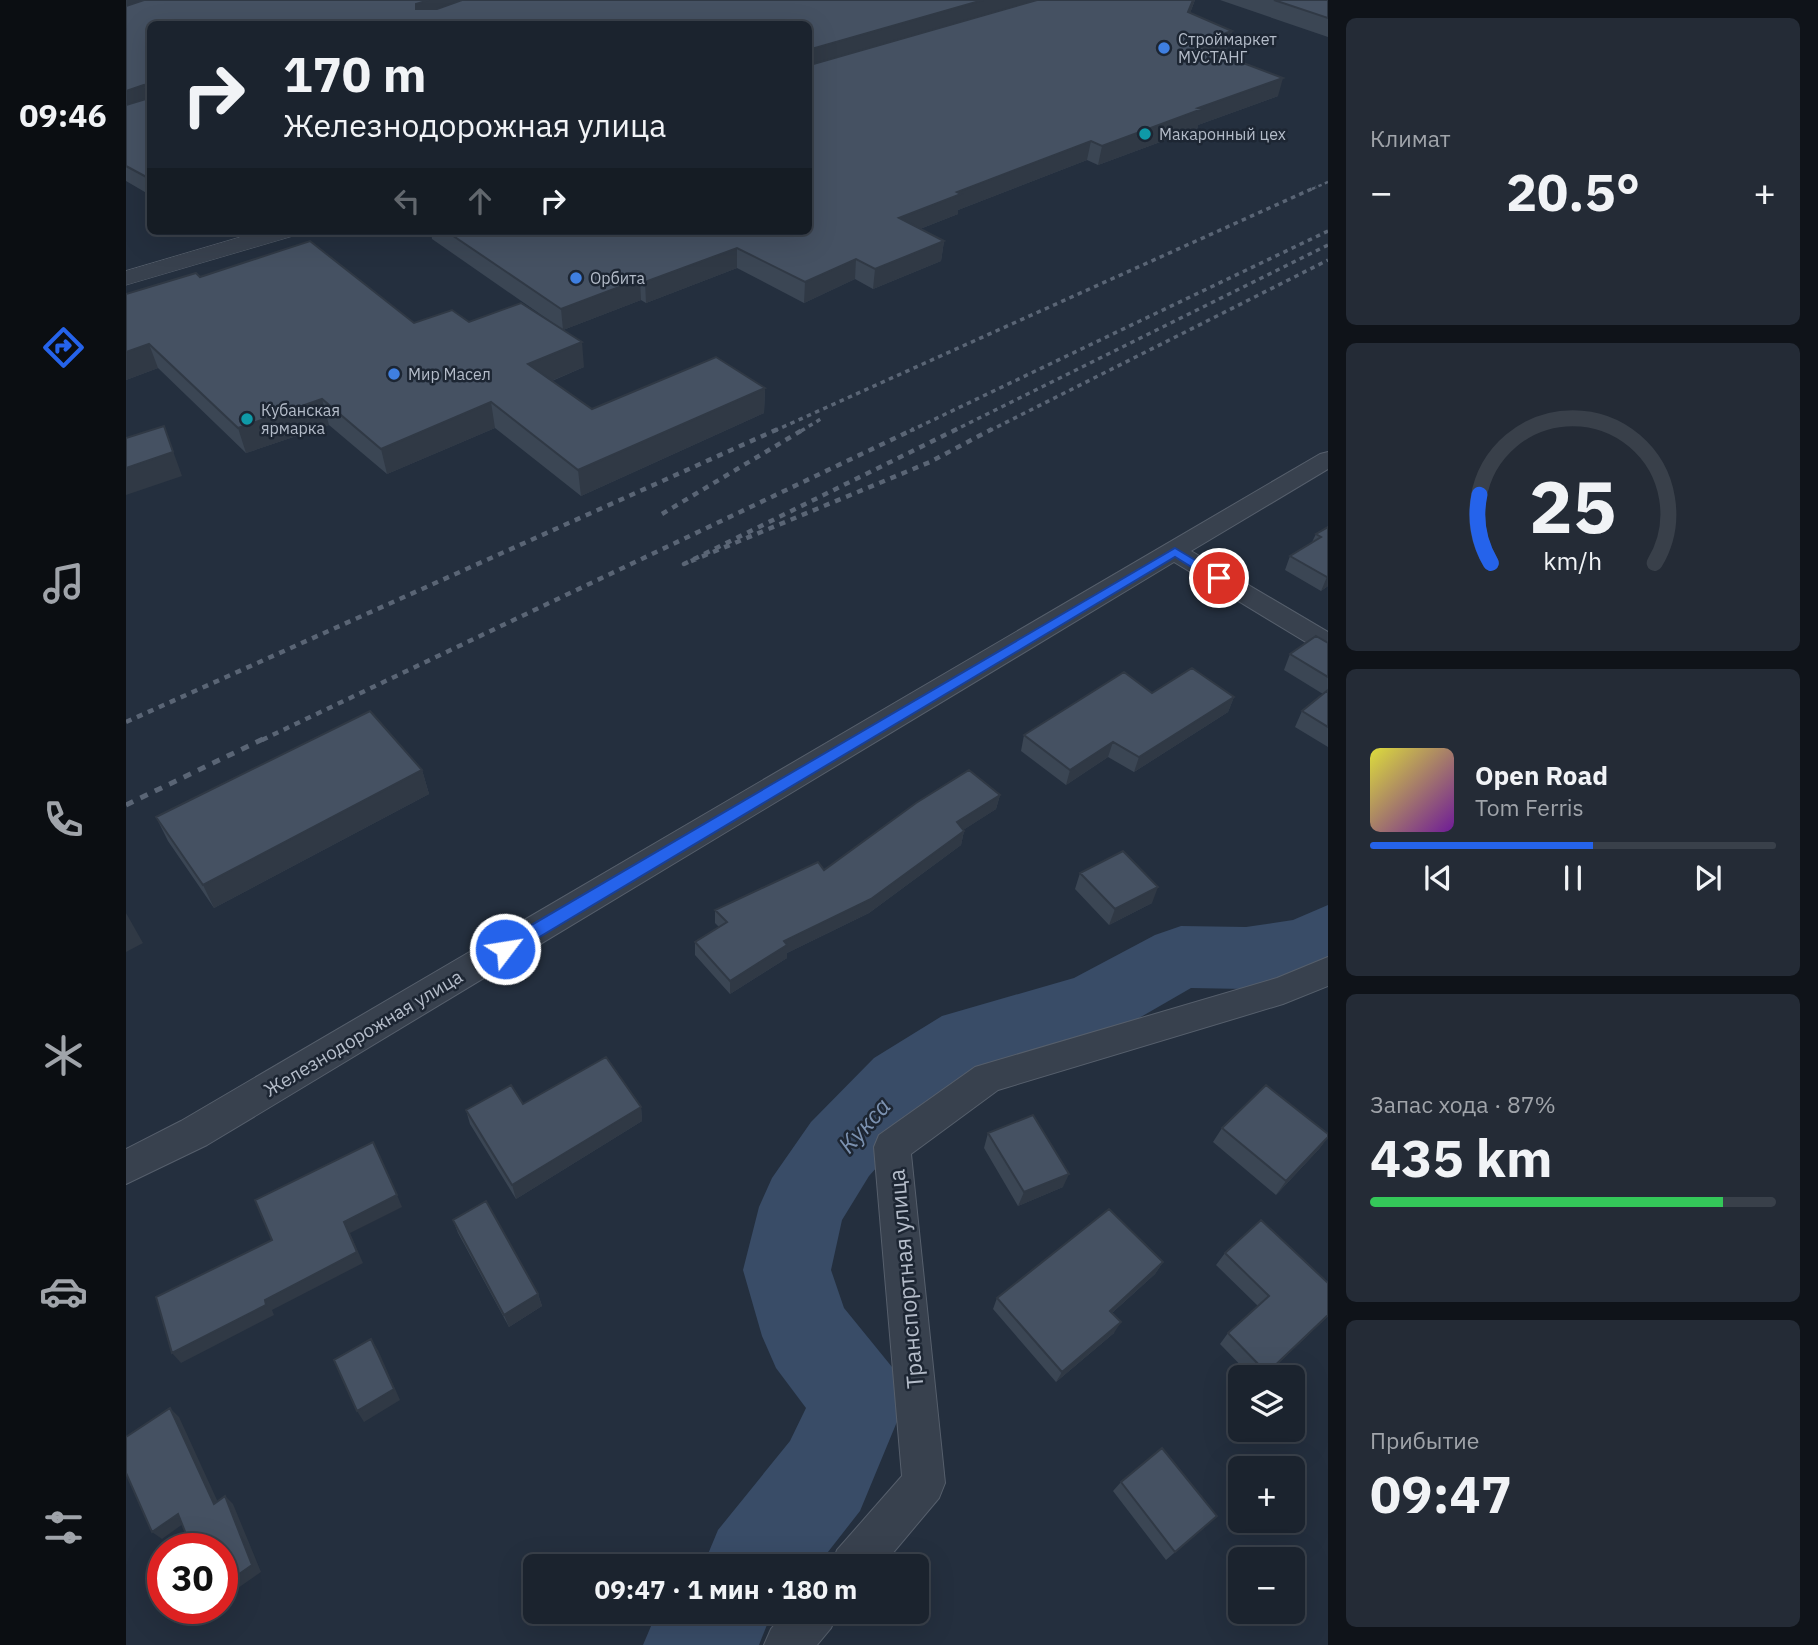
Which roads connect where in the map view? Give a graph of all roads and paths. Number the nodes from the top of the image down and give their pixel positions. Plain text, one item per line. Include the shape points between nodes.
1 (271, 235) edge
2 (126, 278) edge
3 (1320, 474) edge
4 (1175, 552) junction
5 (1328, 644) edge
6 (1328, 971) edge
7 (126, 1167) edge
8 (863, 1554) edge
9 (805, 1624) edge
10 (787, 1645) edge

1 - 2 street
3 - 4 street, Железнодорожная улица
4 - 5 street
4 - 7 street, Железнодорожная улица via 194,1133
6 - 8 street, Транспортная улица via 1283,990 987,1078 892,1147 924,1483
9 - 10 street

